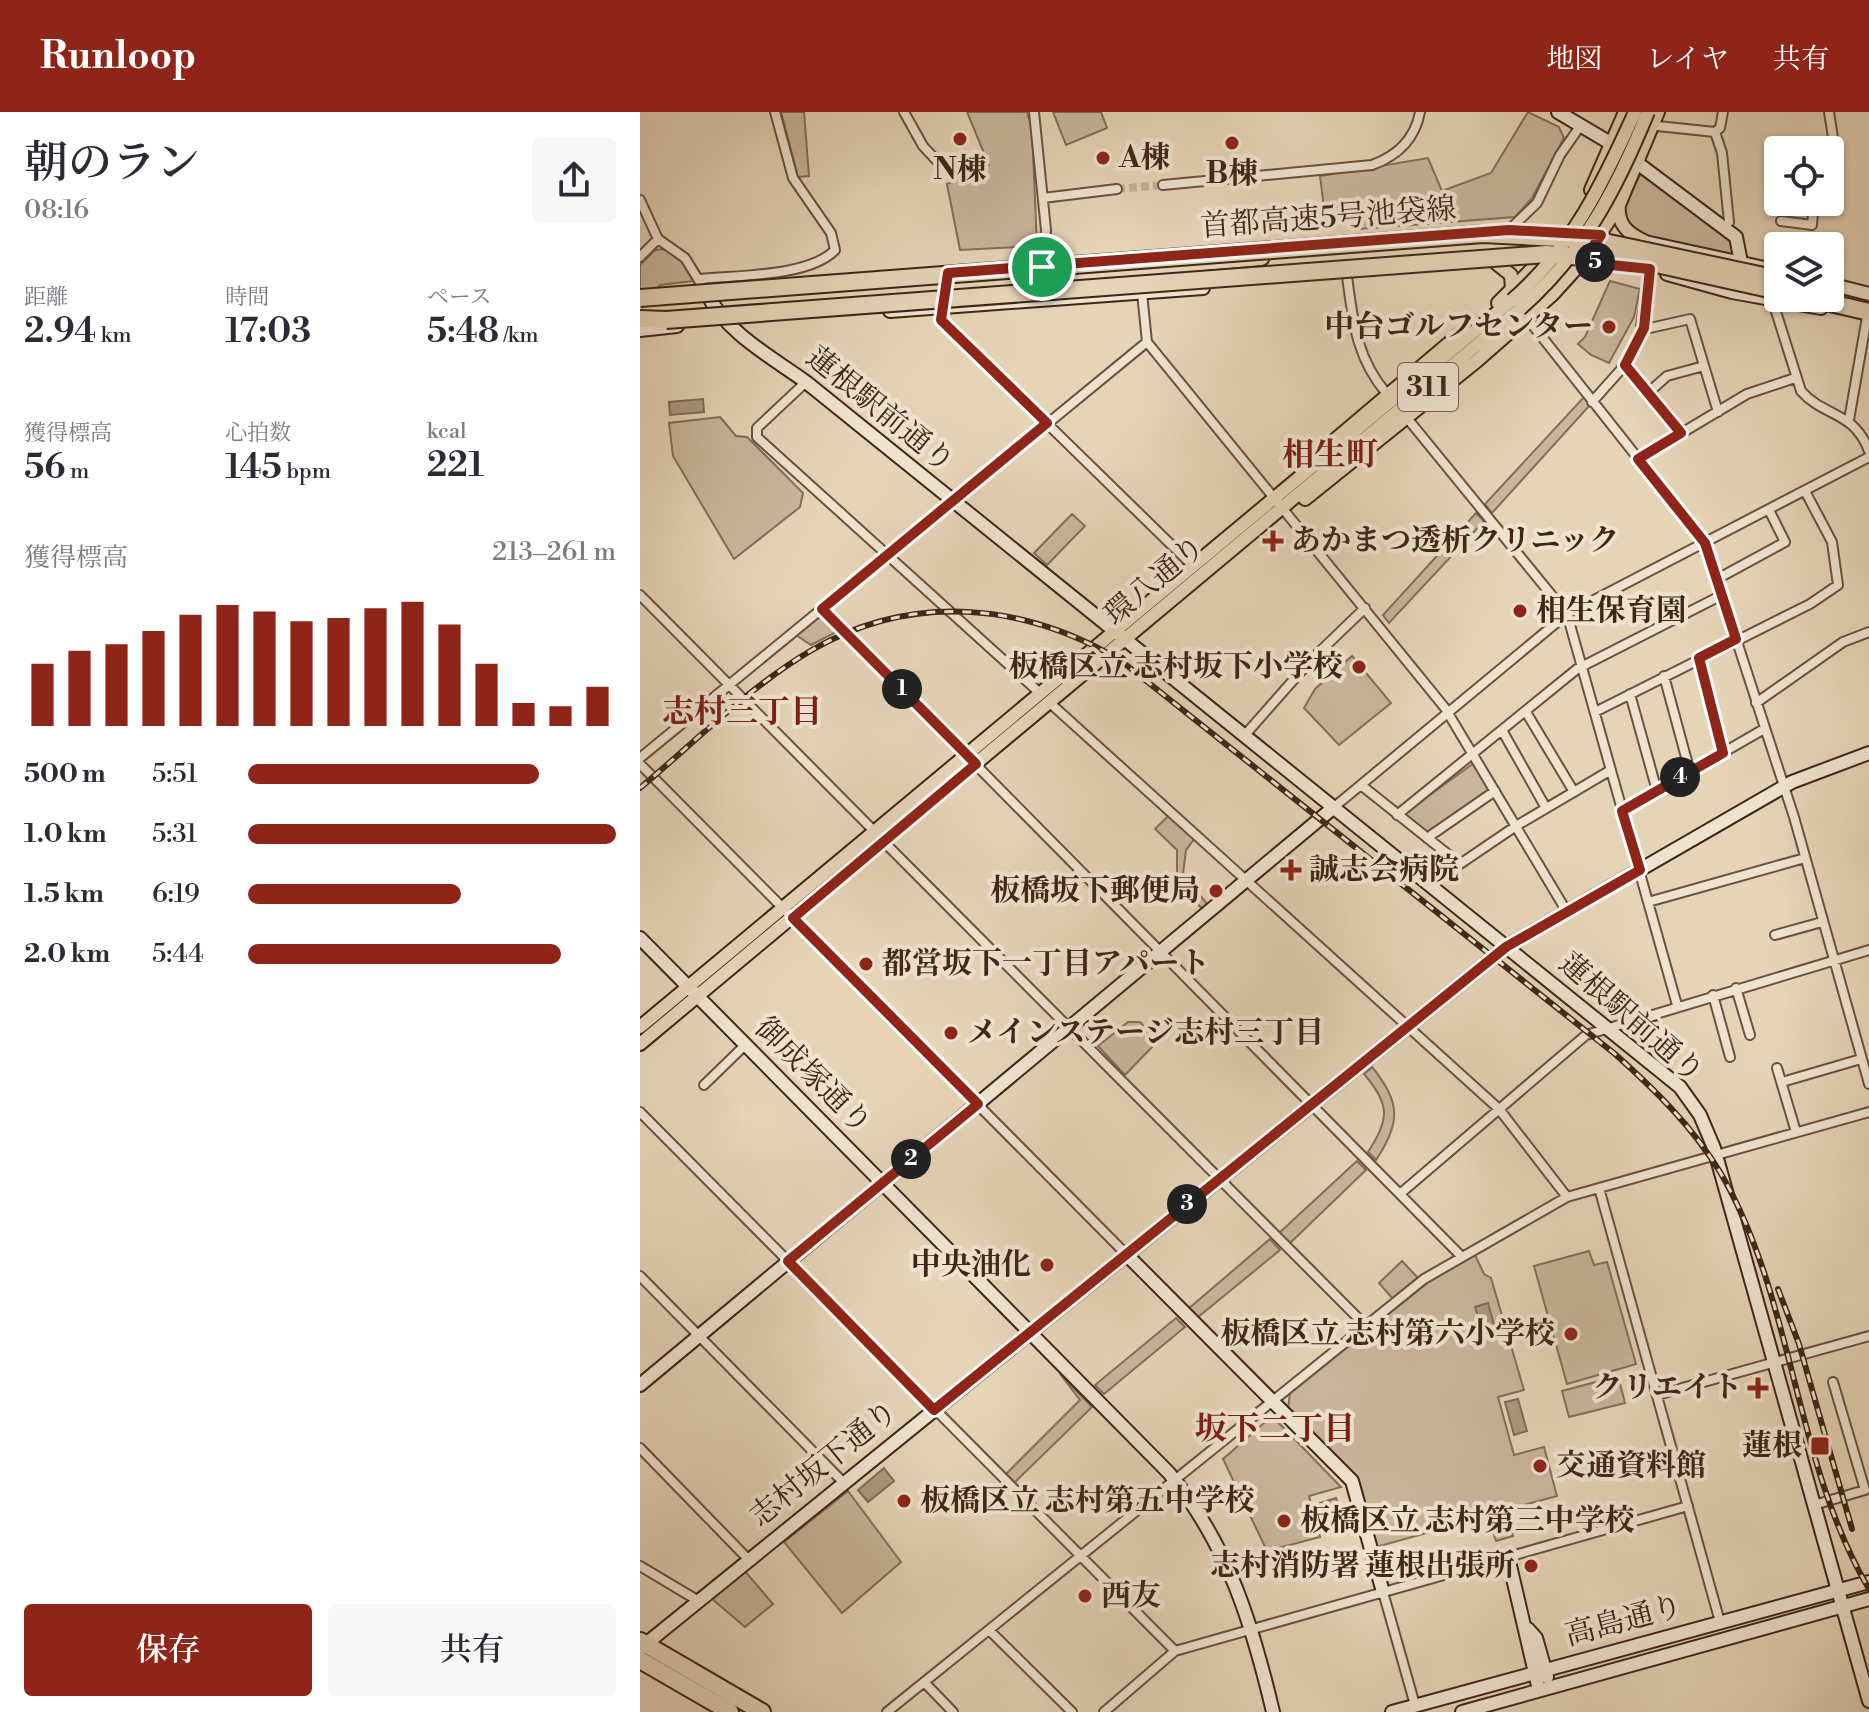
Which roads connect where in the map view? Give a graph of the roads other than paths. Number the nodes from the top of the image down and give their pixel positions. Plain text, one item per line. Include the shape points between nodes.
1 (775, 112) edge
2 (904, 112) edge
3 (1034, 112) edge
4 (1420, 112) edge
5 (1558, 112) edge
6 (1648, 112) edge
7 (1658, 112) edge
8 (1723, 112) edge
9 (1829, 112) edge
10 (1628, 113) edge
11 (1581, 125) junction
12 (1652, 127) junction
13 (1715, 132) junction
14 (1833, 136) edge
15 (1612, 143) junction
16 (938, 162) dead end
17 (1638, 164) junction
18 (1163, 185) tunnel mouth
19 (1117, 189) tunnel mouth
20 (1043, 198) junction
21 (640, 200) edge
22 (1619, 205) junction
23 (1813, 216) edge
24 (1781, 221) dead end
25 (1729, 222) dead end
26 (1509, 230) junction
27 (1567, 231) junction
28 (1601, 235) junction
29 (658, 239) junction
30 (1644, 241) junction
31 (1309, 248) junction
32 (640, 257) edge
33 (1541, 261) junction
34 (1582, 262) junction
35 (1741, 262) junction
36 (1496, 263) junction
37 (1042, 267) junction
38 (1764, 268) edge
39 (1650, 269) junction
40 (1168, 270) junction
41 (948, 273) junction
42 (1347, 276) junction
43 (1764, 276) edge
44 (701, 279) junction
45 (1305, 279) junction
46 (871, 281) junction
47 (1844, 288) edge
48 (1512, 290) junction
49 (706, 292) junction
50 (1764, 292) edge
51 (1142, 293) junction
52 (1764, 293) edge
53 (1869, 294) edge
54 (640, 298) edge
55 (1652, 299) dead end
56 (1844, 299) edge
57 (1844, 306) edge
58 (941, 308) junction
59 (1844, 308) edge
60 (1779, 312) edge
61 (1868, 312) edge
62 (1527, 318) junction
63 (640, 319) edge
64 (680, 320) junction
65 (725, 321) junction
66 (1644, 328) junction
67 (640, 330) edge
68 (1147, 342) junction
69 (1625, 365) junction
70 (1704, 366) junction
71 (1795, 378) junction
72 (806, 382) junction
73 (1648, 393) junction
74 (1387, 394) junction
75 (1592, 402) junction
76 (1718, 412) junction
77 (1407, 418) junction
78 (1849, 420) junction
79 (1047, 423) junction
80 (1681, 433) junction
81 (1869, 451) edge
82 (1869, 457) edge
83 (1638, 459) junction
84 (1805, 491) junction
85 (1280, 500) junction
86 (953, 501) junction
87 (1769, 510) junction
88 (1705, 543) junction
89 (888, 555) junction
90 (1193, 566) junction
91 (1717, 579) junction
92 (640, 595) edge
93 (1722, 595) junction
94 (1365, 608) junction
95 (822, 609) junction
96 (1567, 614) junction
97 (1115, 631) junction
98 (1869, 632) edge
99 (1736, 639) junction
100 (1126, 640) junction
101 (1699, 658) junction
102 (1583, 667) junction
103 (1664, 676) junction
104 (729, 685) junction
105 (1630, 694) junction
106 (1046, 698) junction
107 (1756, 703) junction
108 (1526, 712) junction
109 (1595, 712) junction
110 (1449, 713) junction
111 (1764, 729) junction
112 (1503, 732) junction
113 (1244, 736) junction
114 (1723, 753) junction
115 (1869, 753) edge
116 (1475, 755) junction
117 (972, 760) junction
118 (640, 761) edge
119 (1611, 770) junction
120 (1690, 772) junction
121 (1361, 785) junction
122 (1784, 787) junction
123 (1495, 791) junction
124 (1657, 791) junction
125 (1574, 792) junction
126 (1333, 808) junction
127 (1546, 808) junction
128 (1622, 811) junction
129 (1397, 815) junction
130 (1516, 826) junction
131 (879, 836) junction
132 (1427, 838) junction
133 (1805, 858) junction
134 (1640, 870) junction
135 (1247, 880) junction
136 (1648, 902) junction
137 (1567, 912) junction
138 (788, 913) junction
139 (1822, 922) junction
140 (1775, 935) dead end
141 (640, 938) edge
142 (1506, 947) junction
143 (1869, 950) edge
144 (1161, 951) junction
145 (1834, 960) junction
146 (1736, 988) junction
147 (692, 991) junction
148 (1713, 995) junction
149 (1677, 1005) junction
150 (1408, 1026) junction
151 (640, 1027) edge
152 (1605, 1027) junction
153 (1070, 1028) junction
154 (1750, 1035) dead end
155 (640, 1044) edge
156 (741, 1049) dead end
157 (1730, 1057) dead end
158 (1865, 1063) edge
159 (1777, 1068) dead end
160 (1782, 1082) junction
161 (1869, 1084) edge
162 (704, 1085) dead end
163 (1312, 1103) junction
164 (978, 1104) junction
165 (1499, 1109) junction
166 (640, 1112) edge
167 (1869, 1112) edge
168 (1796, 1132) junction
169 (1716, 1155) junction
170 (1219, 1179) junction
171 (883, 1183) junction
172 (1599, 1188) junction
173 (1401, 1193) junction
174 (1567, 1197) junction
175 (1126, 1254) junction
176 (1462, 1257) junction
177 (788, 1261) junction
178 (640, 1276) edge
179 (1366, 1326) junction
180 (1031, 1331) junction
181 (699, 1335) junction
182 (1869, 1336) edge
183 (1774, 1362) junction
184 (1833, 1382) dead end
185 (640, 1385) edge
186 (1657, 1395) junction
187 (1273, 1402) junction
188 (934, 1410) junction
189 (640, 1448) edge
190 (1175, 1480) junction
191 (843, 1482) junction
192 (1814, 1505) junction
193 (1688, 1506) junction
194 (1080, 1557) junction
195 (1508, 1557) junction
196 (748, 1559) junction
197 (640, 1566) edge
198 (1869, 1582) edge
199 (1838, 1590) junction
200 (1383, 1592) junction
201 (1869, 1599) edge
202 (697, 1600) junction
203 (1842, 1606) junction
204 (1720, 1622) junction
205 (989, 1630) junction
206 (1253, 1630) junction
207 (641, 1648) edge
208 (1175, 1651) junction
209 (1540, 1671) junction
210 (924, 1682) junction
211 (1544, 1689) junction
212 (1869, 1701) edge
213 (1415, 1705) junction
214 (730, 1712) edge
215 (762, 1712) edge
216 (887, 1712) edge
217 (953, 1712) edge
218 (1072, 1712) edge
219 (1104, 1712) edge
220 (1273, 1712) edge
221 (1392, 1712) edge
222 (1462, 1712) edge

1 - 44 street via 793,178 831,233 835,250 795,269
2 - 16 street
3 - 20 street
4 - 18 street via 1405,144 1372,165
5 - 11 street
6 - 85 main road, 環八通り / 311, bridge via 1605,208 1557,274 1336,465
7 - 12 main road
8 - 13 street
9 - 14 street
10 - 12 street
10 - 15 main road
10 - 85 main road, 環八通り / 311, bridge via 1594,202 1548,266
11 - 15 street
11 - 26 street via 1537,203
12 - 13 street
12 - 17 main road
13 - 25 street
15 - 17 street
15 - 27 main road
17 - 22 main road
17 - 35 street via 1736,237
19 - 20 street
20 - 37 street
21 - 29 street
22 - 28 main road
22 - 30 main road via 1624,227
23 - 24 street via 1812,225
26 - 27 street
26 - 31 street
27 - 28 street
27 - 33 main road
28 - 30 street
28 - 34 main road
29 - 32 street
29 - 44 street via 685,258
30 - 35 street
31 - 37 street
31 - 40 highway
33 - 34 street
33 - 36 street
33 - 48 main road
34 - 39 street
34 - 62 main road
35 - 38 street
36 - 42 street
36 - 48 main road via 1511,275
37 - 41 street
39 - 52 street
39 - 66 street
40 - 45 highway via 1251,269
40 - 54 highway, bridge via 696,302
40 - 64 highway, bridge
41 - 46 street
41 - 58 street
42 - 45 street
42 - 74 street via 1357,346
43 - 46 highway, 首都高速5号池袋線, bridge via 1622,245 1509,234
44 - 49 street
45 - 51 street
46 - 49 street
46 - 54 highway, 首都高速5号池袋線, bridge
47 - 53 street
48 - 74 main road
49 - 54 street
49 - 65 street, 蓮根駅前通り
50 - 64 highway, 首都高速5号池袋線, bridge via 1647,262 1546,254
51 - 58 street
51 - 68 street
55 - 66 street
56 - 61 highway
57 - 61 highway
58 - 65 street
58 - 79 street via 941,320
59 - 61 street
60 - 71 street
61 - 78 street
62 - 75 street
62 - 77 main road
63 - 64 highway, 首都高速5号池袋線
65 - 67 street
65 - 72 street, 蓮根駅前通り
66 - 69 street
66 - 70 street via 1690,319
68 - 79 street
68 - 85 street
69 - 73 street
69 - 75 street
70 - 73 street via 1667,376
70 - 76 street
71 - 76 street via 1747,394
71 - 78 street via 1807,398
72 - 86 street, 蓮根駅前通り
72 - 89 street via 756,434
73 - 80 street
74 - 85 main road via 1309,462
75 - 83 street
76 - 80 street
77 - 85 main road via 1318,490 1296,504
77 - 96 street
78 - 81 street
79 - 86 street
79 - 90 street
80 - 83 street
82 - 84 street
83 - 88 street
84 - 87 street
84 - 99 street via 1832,542 1838,585
85 - 90 main road, 環八通り / 311
85 - 94 street
85 - 100 main road, 環八通り / 311
86 - 89 street
86 - 97 street, 蓮根駅前通り
87 - 88 street
87 - 91 street via 1785,542
88 - 91 street
88 - 96 street
89 - 95 street
89 - 106 street
90 - 97 main road, 環八通り / 311
91 - 93 street
92 - 104 street
93 - 99 street
93 - 102 street
94 - 110 street
94 - 113 street
95 - 104 street
95 - 117 street
96 - 102 street
96 - 110 street
97 - 100 street, 蓮根駅前通り
97 - 106 main road, 環八通り / 311
98 - 107 street via 1843,642
99 - 101 street
99 - 107 street
100 - 106 main road, 環八通り / 311
100 - 113 street, 蓮根駅前通り
101 - 103 street
101 - 114 street
102 - 108 street
102 - 109 street
103 - 105 street
103 - 120 street
104 - 118 street
104 - 131 street
105 - 109 street
105 - 124 street
106 - 117 main road, 環八通り / 311
106 - 135 street
107 - 111 street
108 - 112 street
108 - 125 street
109 - 119 street
110 - 116 street
110 - 121 street
111 - 114 street
111 - 122 street
112 - 116 street
112 - 127 street
113 - 126 street, 蓮根駅前通り
114 - 120 street
115 - 122 street, 志村坂下通り
116 - 123 street
116 - 129 street
117 - 131 main road, 環八通り / 311
117 - 144 street
118 - 138 street
119 - 125 street
119 - 128 street
120 - 124 street
121 - 126 street
121 - 129 street
122 - 133 street
122 - 134 street, 志村坂下通り
123 - 130 street
123 - 132 street
124 - 128 street
125 - 127 street
126 - 135 street
126 - 142 street, 蓮根駅前通り
127 - 130 street
128 - 134 street
129 - 132 street
130 - 132 street via 1460,864
130 - 137 street
131 - 138 main road, 環八通り / 311
131 - 153 street
133 - 136 street
133 - 139 street
134 - 136 street
134 - 137 street, 志村坂下通り
135 - 144 street
135 - 150 street
136 - 149 street
137 - 142 street, 志村坂下通り
138 - 147 main road, 環八通り / 311
138 - 164 street
139 - 140 street
139 - 145 street
141 - 147 street, 御成塚通り
142 - 150 street, 志村坂下通り
142 - 152 street, 蓮根駅前通り
143 - 145 street
144 - 153 street
144 - 163 street
145 - 146 street
145 - 158 street
146 - 148 street
146 - 154 street
147 - 151 main road, 環八通り / 311
147 - 155 main road, 環八通り / 311
147 - 171 street, 御成塚通り
148 - 149 street
148 - 157 street
149 - 152 street
150 - 163 street, 志村坂下通り
150 - 165 street
152 - 165 street via 1586,1035
152 - 169 street, 蓮根駅前通り via 1680,1087 1700,1115
153 - 164 street
153 - 170 street
156 - 162 street
158 - 160 street
158 - 161 street
159 - 160 street
160 - 168 street
163 - 170 street, 志村坂下通り
163 - 173 street
164 - 171 street
164 - 175 street
165 - 173 street
165 - 174 street
166 - 177 street
167 - 168 street
168 - 169 street
169 - 172 street
169 - 183 street, 蓮根駅前通り
170 - 175 street, 志村坂下通り
170 - 179 street
171 - 177 street
171 - 180 street, 御成塚通り
172 - 174 street
172 - 186 street
173 - 176 street
174 - 176 street
175 - 180 street, 志村坂下通り
175 - 187 street
176 - 179 street via 1424,1279
177 - 181 street
177 - 188 street
178 - 181 street
179 - 187 street
180 - 188 street, 志村坂下通り
180 - 190 street, 御成塚通り
181 - 185 street
181 - 191 street
182 - 183 street
183 - 186 street
183 - 192 street, 蓮根駅前通り
184 - 192 street via 1865,1490
186 - 193 street
187 - 190 street
187 - 200 street via 1352,1481
188 - 191 street, 志村坂下通り
188 - 194 street
189 - 196 street
190 - 194 street
190 - 206 street, 御成塚通り via 1222,1550
191 - 196 street, 志村坂下通り
192 - 199 street, 蓮根駅前通り
193 - 195 street
193 - 204 street
194 - 205 street
194 - 208 street
195 - 200 street
195 - 209 street via 1528,1629 1526,1641
196 - 202 street, 志村坂下通り
197 - 202 street
198 - 199 street, 高島通り
199 - 203 street, 蓮根駅前通り
199 - 204 street, 高島通り
200 - 206 street
200 - 213 street
201 - 203 street, 高島通り
202 - 207 street, 志村坂下通り
203 - 211 street, 高島通り
203 - 212 street, 蓮根駅前通り
204 - 209 street, 高島通り
205 - 210 street
205 - 218 street
206 - 208 street
206 - 220 street, 御成塚通り
207 - 214 highway
207 - 215 highway
208 - 219 street
209 - 211 street
209 - 213 street, 高島通り
210 - 216 street
210 - 217 street
211 - 222 street, 高島通り
213 - 221 street, 高島通り

